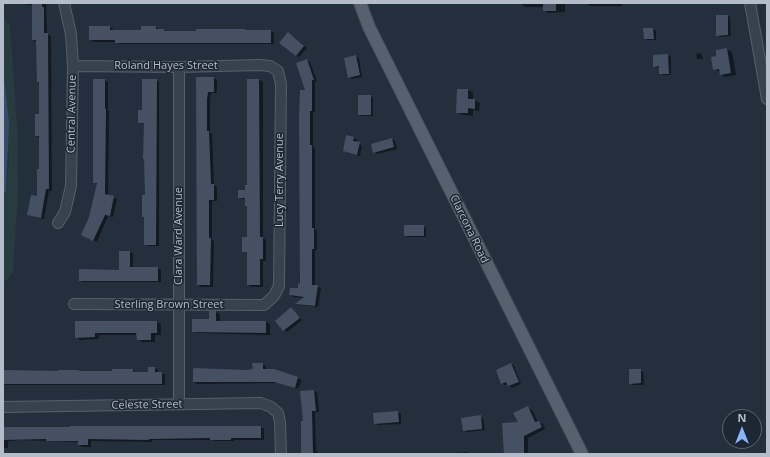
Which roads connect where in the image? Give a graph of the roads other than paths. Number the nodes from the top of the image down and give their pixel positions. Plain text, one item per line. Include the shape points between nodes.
1 (64, 3) edge
2 (360, 3) edge
3 (750, 3) edge
4 (259, 64) joint
5 (73, 66) junction
6 (179, 67) junction
7 (767, 99) edge
8 (58, 223) dead end
9 (74, 304) dead end
10 (179, 305) junction
11 (264, 305) joint
12 (179, 404) junction
13 (3, 407) edge
14 (280, 454) edge
15 (582, 454) edge

1 - 5 street, Central Avenue via 71,34
2 - 15 main road, Clarcona Road via 369,27
3 - 7 street
4 - 6 street, Roland Hayes Street
4 - 11 street, Lucy Terry Avenue via 278,71 280,84 280,286
5 - 6 street, Roland Hayes Street
5 - 8 street, Central Avenue via 71,186 64,212
6 - 10 street, Clara Ward Avenue
9 - 10 street, Sterling Brown Street
10 - 11 street, Sterling Brown Street
10 - 12 street, Clara Ward Avenue
12 - 13 street, Celeste Street
12 - 14 street, Celeste Street via 261,403 271,407 278,413 280,422

